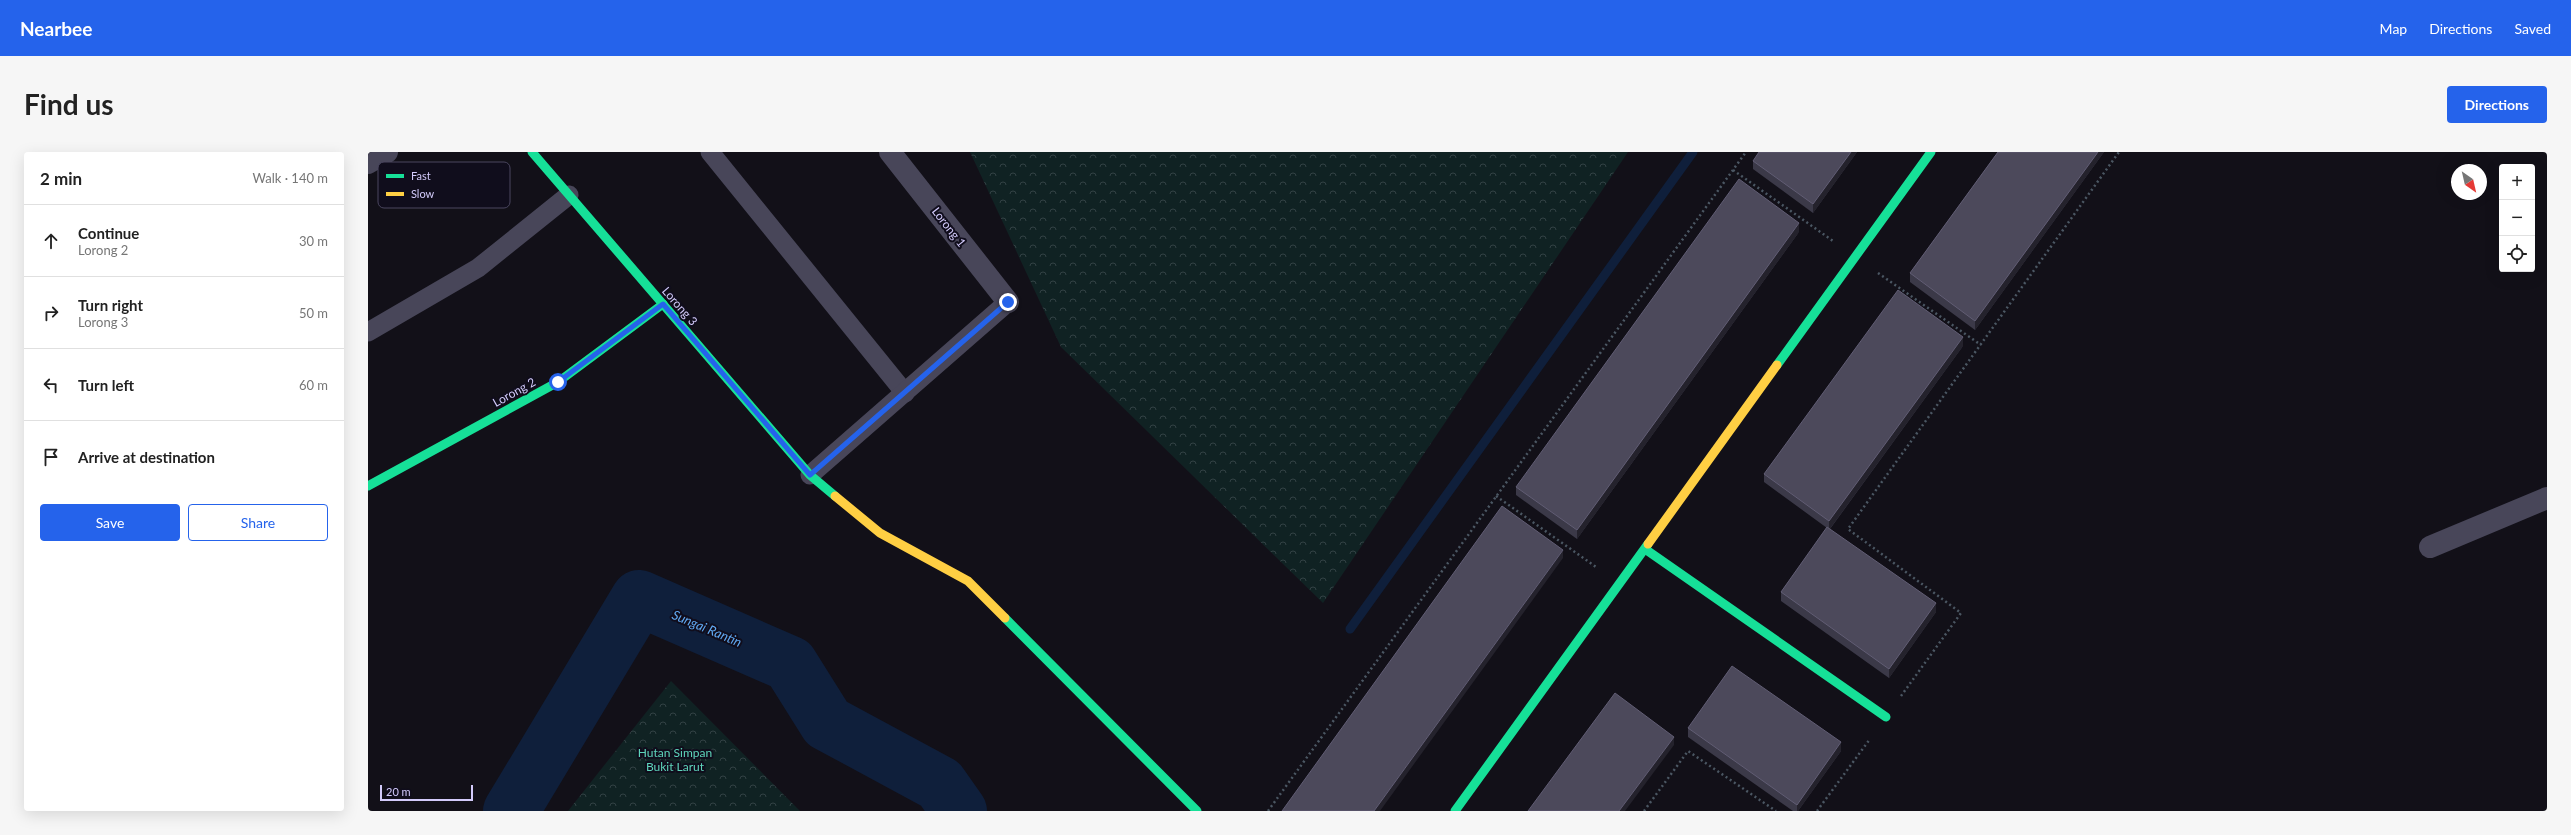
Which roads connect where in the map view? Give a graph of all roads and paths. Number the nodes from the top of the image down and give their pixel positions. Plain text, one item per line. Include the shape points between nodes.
1 (387, 152) edge
2 (532, 152) edge
3 (710, 152) edge
4 (890, 152) edge
5 (1746, 152) edge
6 (1931, 152) edge
7 (2119, 152) edge
8 (368, 162) edge
9 (569, 195) junction
10 (1008, 302) joint
11 (663, 304) junction
12 (368, 332) edge
13 (905, 393) junction
14 (810, 475) junction
15 (368, 486) edge
16 (1496, 496) junction
17 (2547, 498) edge
18 (2430, 547) dead end
19 (1645, 550) junction
20 (1620, 584) junction
21 (1886, 717) junction
22 (1197, 811) edge
23 (1268, 811) edge
24 (1455, 811) edge
25 (1644, 811) edge
26 (1776, 811) edge
27 (1817, 811) edge

1 - 8 street
2 - 9 street, Lorong 3
3 - 13 lane
4 - 10 street, Lorong 1
5 - 16 path
6 - 19 street
7 - 21 path via 1848,529 1961,613
9 - 11 street, Lorong 3
9 - 12 lane via 478,268
10 - 13 lane
11 - 14 street, Lorong 3
11 - 15 street, Lorong 2 via 558,382
13 - 14 lane
14 - 22 street, Lorong 3 via 880,533 968,581
16 - 20 path
16 - 23 path
17 - 18 street
19 - 20 street
19 - 21 street
20 - 24 street
21 - 27 path
25 - 26 path via 1688,751

